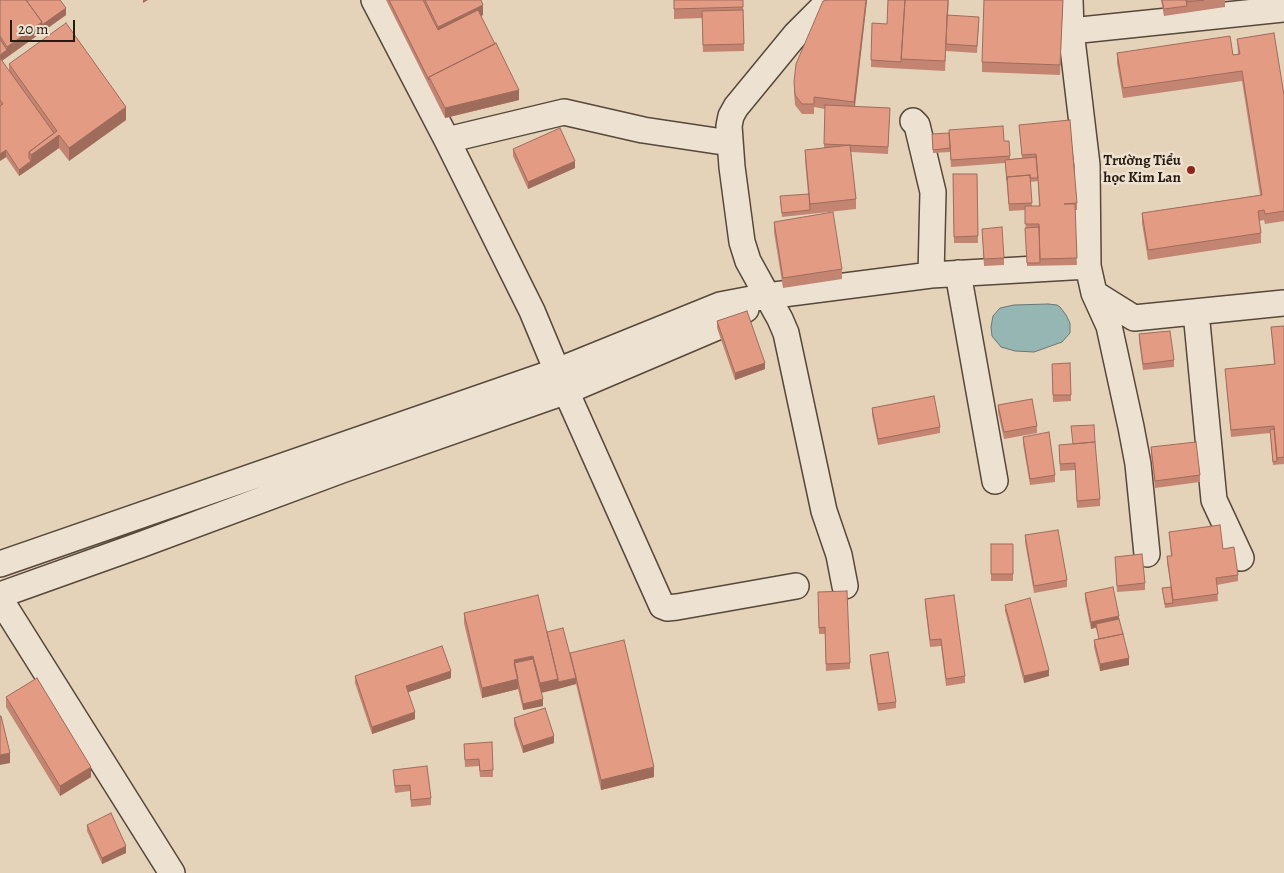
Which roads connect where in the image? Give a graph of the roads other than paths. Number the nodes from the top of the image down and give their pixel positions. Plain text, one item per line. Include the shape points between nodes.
1 (374, 0) edge
2 (1070, 0) edge
3 (827, 1) edge
4 (1284, 9) edge
5 (1071, 32) junction
6 (913, 121) dead end
7 (447, 140) junction
8 (730, 143) junction
9 (1088, 266) junction
10 (958, 273) junction
11 (931, 275) junction
12 (1094, 293) junction
13 (768, 296) junction
14 (1284, 303) edge
15 (1196, 312) junction
16 (562, 381) junction
17 (995, 481) dead end
18 (1147, 554) dead end
19 (1241, 558) dead end
20 (0, 564) edge
21 (796, 586) dead end
22 (844, 586) dead end
23 (0, 594) edge
24 (0, 599) edge
25 (172, 873) edge

1 - 7 street
2 - 5 street
3 - 8 street via 736,107 729,126
4 - 5 street
5 - 9 street via 1087,165
6 - 11 street via 917,125 933,192
7 - 8 street via 564,112 643,130
7 - 16 street via 532,311
8 - 13 street via 742,242 748,261
9 - 10 street
9 - 12 street
10 - 11 street
10 - 17 street
11 - 13 street
12 - 15 street via 1134,318
12 - 18 street via 1109,326 1131,427
13 - 16 street via 722,325
13 - 22 street via 786,333 824,510 839,555
14 - 15 street
15 - 19 street via 1214,500
16 - 20 street
16 - 21 street via 662,606 678,607
16 - 23 street via 342,470
24 - 25 street

